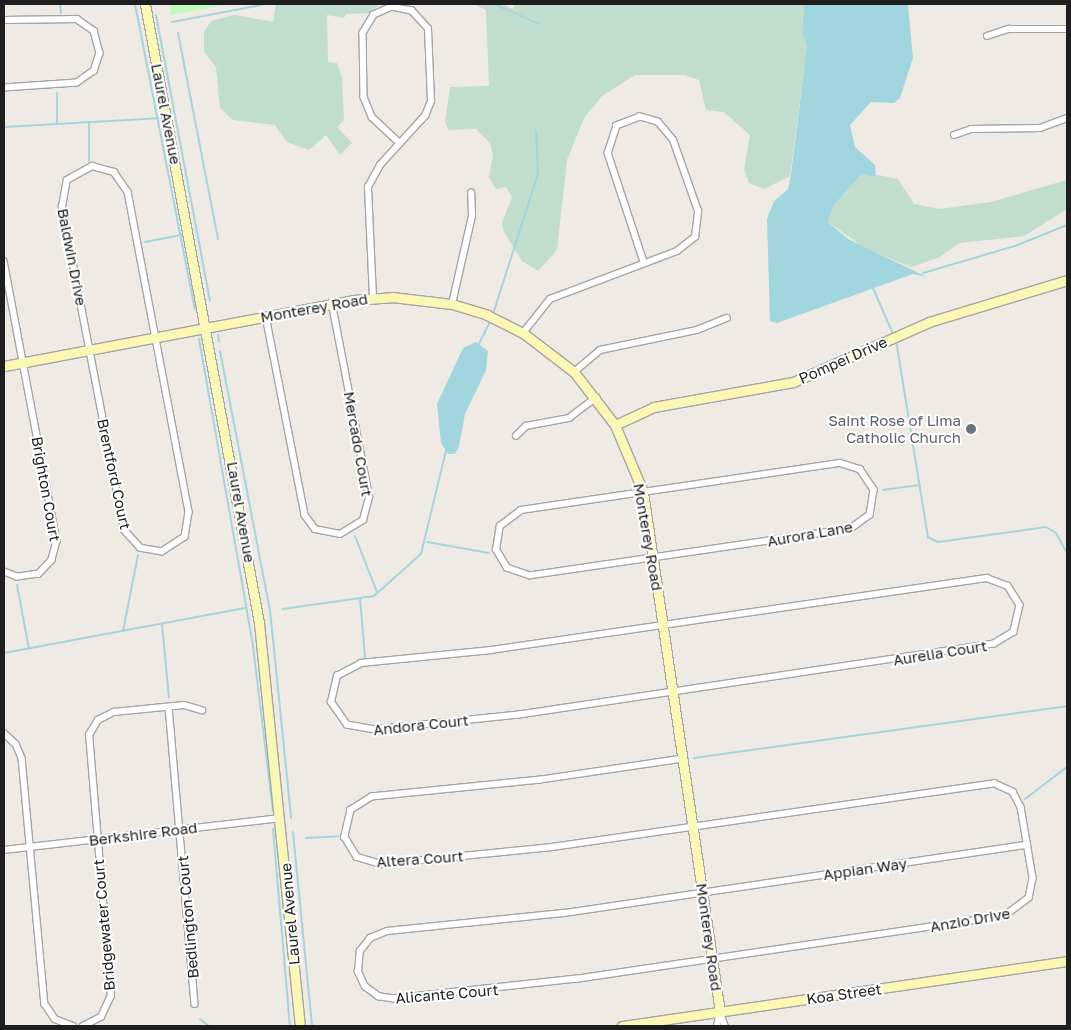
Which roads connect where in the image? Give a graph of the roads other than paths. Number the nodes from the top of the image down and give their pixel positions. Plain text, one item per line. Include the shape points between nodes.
1 (145, 4) edge
2 (4, 20) edge
3 (1067, 29) edge
4 (987, 36) dead end
5 (4, 88) edge
6 (1067, 118) edge
7 (954, 135) dead end
8 (400, 143) junction
9 (471, 193) dead end
10 (4, 261) edge
11 (644, 262) junction
12 (1067, 280) edge
13 (373, 298) junction
14 (332, 304) junction
15 (452, 304) junction
16 (266, 316) junction
17 (727, 318) dead end
18 (206, 327) junction
19 (523, 333) junction
20 (156, 337) junction
21 (90, 350) junction
22 (23, 362) junction
23 (4, 366) edge
24 (574, 372) junction
25 (596, 398) junction
26 (615, 425) junction
27 (516, 436) dead end
28 (642, 492) junction
29 (654, 559) junction
30 (4, 572) edge
31 (663, 626) junction
32 (673, 692) junction
33 (168, 707) junction
34 (202, 710) dead end
35 (4, 733) edge
36 (683, 759) junction
37 (282, 817) junction
38 (693, 826) junction
39 (180, 829) junction
40 (97, 839) junction
41 (1027, 845) junction
42 (30, 847) junction
43 (4, 850) edge
44 (703, 893) junction
45 (712, 960) junction
46 (1067, 961) edge
47 (195, 1004) dead end
48 (720, 1012) junction
49 (73, 1026) edge
50 (83, 1026) edge
51 (300, 1026) edge
52 (622, 1026) edge
53 (717, 1026) edge
54 (725, 1026) edge

1 - 18 street, Laurel Avenue
2 - 5 street via 77,19 94,31 100,53 94,71 77,83
3 - 4 street via 1009,29
6 - 7 street via 1040,128 971,129
8 - 8 street via 430,107 430,38 418,15 392,7 374,15 363,33 364,97 372,117
8 - 13 street via 376,171 368,192
9 - 15 street via 472,216
10 - 22 street, Brighton Court
11 - 11 street via 687,246 697,232 698,216 668,132 658,122 640,117 618,126 608,153
11 - 19 street via 550,298
12 - 26 street, Pompei Drive via 903,333 793,382 654,406
13 - 14 street, Monterey Road
13 - 15 street, Monterey Road
14 - 16 street, Monterey Road
14 - 16 street, Mercado Court via 369,497 363,520 340,534 316,529 305,515
15 - 19 street, Monterey Road via 491,317
16 - 18 street, Monterey Road
17 - 24 street via 697,330 600,350
18 - 20 street, Monterey Road
18 - 37 street, Laurel Avenue via 258,613
19 - 24 street, Monterey Road
20 - 21 street, Monterey Road
20 - 21 street, Baldwin Drive via 125,185 110,170 92,166 70,176 62,202
20 - 21 street, Brentford Court via 190,517 182,540 162,552 140,548 125,534
21 - 22 street, Monterey Road
22 - 23 street, Monterey Road
22 - 30 street, Brighton Court via 56,548 48,567 33,577
24 - 25 street, Monterey Road
25 - 26 street, Monterey Road
25 - 27 street via 569,418 534,424
26 - 28 street, Monterey Road
28 - 29 street, Monterey Road
28 - 29 street, Aurora Lane via 517,512 500,526 496,550 507,568 526,576
28 - 29 street, Aurora Lane via 840,463 864,472 875,494 870,515 851,529
29 - 31 street, Monterey Road
31 - 32 street, Monterey Road
31 - 32 street, Andora Court via 361,663 337,676 331,702 342,722 367,730
31 - 32 street, Aurelia Court via 987,578 1008,586 1020,605 1014,632 994,644
32 - 36 street, Monterey Road
33 - 34 street, Bridgewater Court
33 - 39 street, Bedlington Court
33 - 40 street, Bridgewater Court via 114,712 91,730 88,745
35 - 42 street via 21,754
36 - 38 street, Monterey Road
36 - 38 street, Altera Court via 541,780 372,797 351,810 344,834 357,857 382,864 552,847
37 - 39 street, Berkshire Road
37 - 51 street, Laurel Avenue
38 - 41 street, Anzio Drive via 994,783 1009,789 1018,799
38 - 44 street, Monterey Road
39 - 40 street, Berkshire Road
39 - 47 street, Bedlington Court
40 - 42 street, Berkshire Road
40 - 50 street, Bridgewater Court via 110,996 101,1017
41 - 44 street, Appian Way
41 - 45 street, Anzio Drive via 1032,891 1025,904 1010,915
42 - 43 street, Berkshire Road
42 - 49 street via 45,1004 55,1019
44 - 45 street, Monterey Road
44 - 45 street, Alicante Court via 380,933 362,947 358,972 369,991 394,999
45 - 48 street, Monterey Road
46 - 48 street, Koa Street
48 - 52 street, Koa Street
48 - 53 street
48 - 54 street

